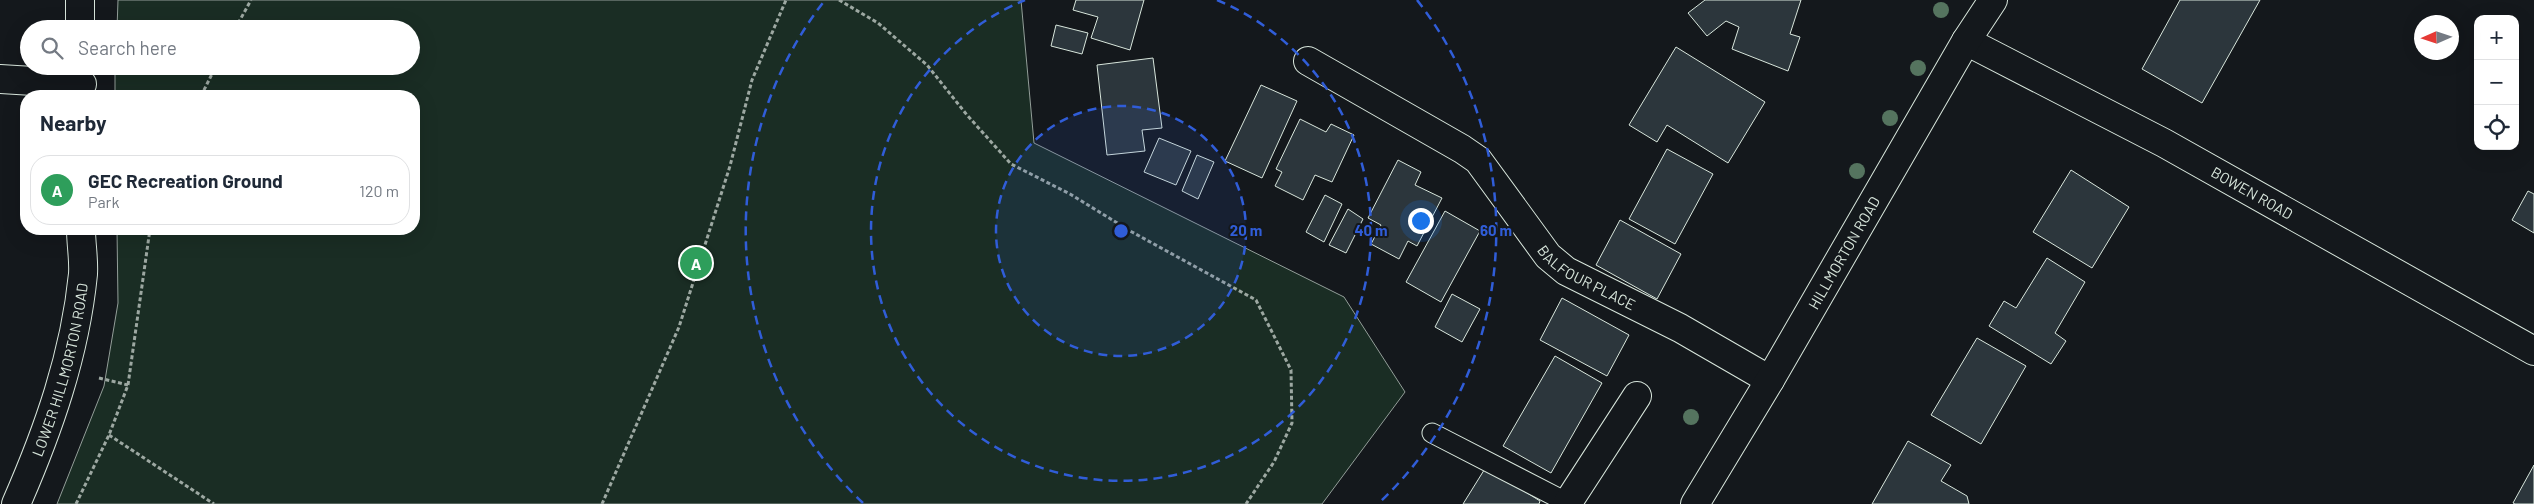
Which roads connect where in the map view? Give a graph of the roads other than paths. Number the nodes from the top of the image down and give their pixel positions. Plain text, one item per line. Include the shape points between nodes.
1 (80, 0) edge
2 (1993, 0) edge
3 (80, 20) edge
4 (1966, 41) junction
5 (1308, 61) dead end
6 (0, 79) edge
7 (82, 82) edge
8 (81, 235) edge
9 (2534, 351) edge
10 (1770, 380) junction
11 (1637, 396) dead end
12 (1432, 433) dead end
13 (16, 504) edge
14 (1568, 504) edge
15 (1695, 504) edge

1 - 3 main road
2 - 4 main road, HILLMORTON ROAD
4 - 9 main road, BOWEN ROAD via 2164,143
4 - 10 main road, HILLMORTON ROAD
5 - 10 main road, BALFOUR PLACE via 1478,160 1548,256 1566,271 1680,328
6 - 7 main road
8 - 13 main road, LOWER HILLMORTON ROAD via 83,273 66,371 38,453
10 - 15 main road, HILLMORTON ROAD
11 - 14 main road
12 - 14 lane

